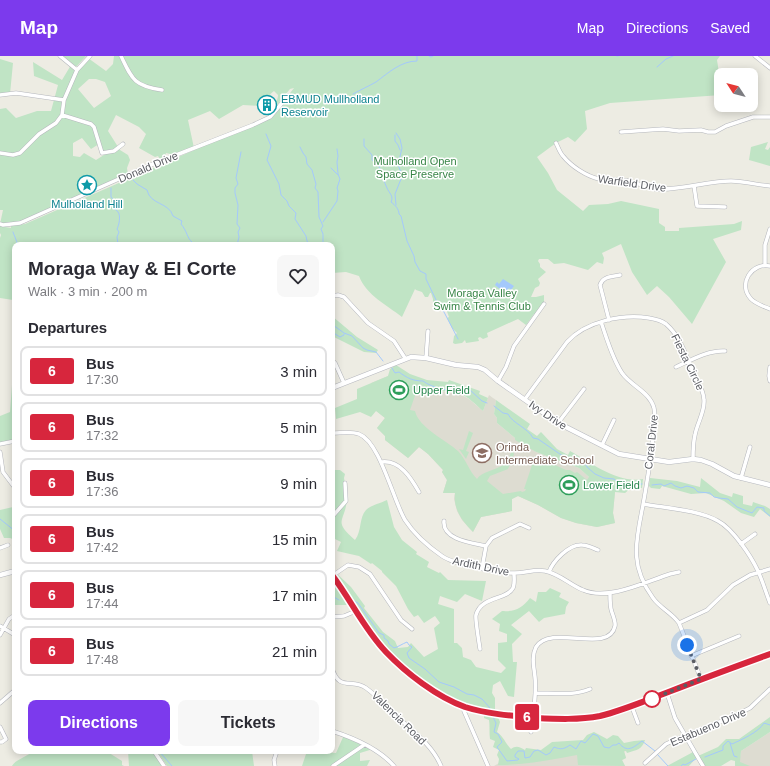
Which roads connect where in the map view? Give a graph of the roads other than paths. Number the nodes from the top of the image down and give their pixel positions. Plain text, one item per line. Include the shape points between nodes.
1 (60, 56) edge
2 (90, 56) edge
3 (121, 56) edge
4 (755, 56) edge
5 (770, 68) edge
6 (77, 70) junction
7 (162, 90) dead end
8 (0, 95) edge
9 (288, 96) dead end
10 (64, 100) junction
11 (62, 115) junction
12 (770, 117) edge
13 (622, 132) dead end
14 (556, 143) dead end
15 (123, 144) dead end
16 (0, 153) edge
17 (694, 186) junction
18 (770, 186) edge
19 (725, 207) dead end
20 (0, 224) edge
21 (770, 229) edge
22 (765, 265) junction
23 (770, 266) edge
24 (620, 275) dead end
25 (335, 296) edge
26 (544, 304) dead end
27 (770, 309) edge
28 (609, 320) junction
29 (601, 322) junction
30 (428, 331) dead end
31 (725, 351) dead end
32 (405, 358) junction
33 (426, 358) junction
34 (689, 361) junction
35 (335, 363) edge
36 (676, 367) dead end
37 (770, 367) edge
38 (498, 381) junction
39 (770, 381) edge
40 (344, 383) junction
41 (335, 387) edge
42 (584, 388) dead end
43 (525, 399) junction
44 (614, 420) dead end
45 (558, 423) junction
46 (335, 433) edge
47 (12, 442) edge
48 (0, 444) edge
49 (602, 445) junction
50 (750, 447) dead end
51 (0, 452) edge
52 (693, 459) junction
53 (650, 460) junction
54 (382, 462) junction
55 (741, 478) junction
56 (344, 483) dead end
57 (12, 484) edge
58 (770, 485) edge
59 (419, 492) dead end
60 (643, 504) junction
61 (335, 514) edge
62 (444, 521) dead end
63 (529, 528) dead end
64 (755, 534) dead end
65 (741, 544) junction
66 (8, 545) dead end
67 (486, 546) junction
68 (0, 548) edge
69 (598, 550) dead end
70 (482, 568) junction
71 (770, 569) edge
72 (12, 571) edge
73 (549, 572) junction
74 (679, 572) dead end
75 (514, 573) junction
76 (759, 573) junction
77 (335, 574) edge
78 (0, 575) edge
79 (335, 580) edge
80 (644, 582) junction
81 (610, 594) junction
82 (770, 603) edge
83 (356, 611) junction
84 (12, 617) edge
85 (335, 617) edge
86 (679, 623) junction
87 (2, 627) edge
88 (412, 630) dead end
89 (12, 633) edge
90 (0, 635) edge
91 (739, 636) dead end
92 (480, 649) dead end
93 (770, 654) edge
94 (691, 656) junction
95 (335, 675) edge
96 (701, 679) junction
97 (590, 689) dead end
98 (770, 689) edge
99 (12, 693) edge
100 (536, 693) junction
101 (667, 693) junction
102 (0, 703) edge
103 (464, 706) junction
104 (632, 707) junction
105 (532, 718) junction
106 (638, 723) dead end
107 (0, 727) edge
108 (335, 732) edge
109 (531, 732) dead end
110 (686, 735) junction
111 (0, 742) edge
112 (364, 744) junction
113 (156, 754) edge
114 (276, 754) edge
115 (644, 763) dead end
116 (164, 766) edge
117 (275, 766) edge
118 (334, 766) edge
119 (394, 766) edge
120 (441, 766) edge
121 (488, 766) edge
122 (704, 766) edge

1 - 6 street
2 - 6 street
3 - 7 street via 136,82 147,88
4 - 5 street
6 - 10 street
8 - 10 street via 16,93
9 - 20 street, Donald Drive via 270,117 253,125 148,166 20,223
10 - 11 street
11 - 15 street via 91,124 102,153 114,151
11 - 16 street via 20,153
12 - 13 street via 753,118 715,132 668,129
14 - 17 street, Warfield Drive via 570,163 599,179 633,181 656,189
17 - 18 street, Warfield Drive via 736,181
17 - 19 street via 697,206
21 - 22 street via 765,245
22 - 23 street
22 - 27 street via 750,273 745,286 749,298
24 - 28 street via 605,278 600,285
25 - 32 street via 344,297 368,324 394,341
26 - 38 street via 514,346
28 - 29 street, Fiesta Circle
28 - 34 street, Fiesta Circle via 633,316 664,323 677,336
29 - 43 street, Fiesta Circle via 572,336
29 - 53 street, Coral Drive via 617,365 633,385 648,397 654,409
30 - 33 street
31 - 34 street via 717,351
32 - 33 main road, Ivy Drive
32 - 40 main road, Ivy Drive
33 - 38 main road, Ivy Drive via 478,367
34 - 36 street
34 - 52 street, Fiesta Circle via 704,400 695,435
35 - 40 street
37 - 39 street
38 - 43 main road, Ivy Drive
40 - 41 main road, Ivy Drive
42 - 45 street
43 - 45 main road, Ivy Drive
44 - 49 street
45 - 49 main road, Ivy Drive
46 - 54 street, Ardith Drive via 360,434 371,444
47 - 48 street
49 - 53 main road, Ivy Drive via 619,454
50 - 55 street
51 - 57 street via 3,472
52 - 53 main road, Ivy Drive via 669,462
52 - 55 main road, Ivy Drive via 712,464
53 - 60 street, Coral Drive
54 - 59 street via 395,464 401,468
54 - 70 street, Ardith Drive via 398,505 410,528 442,556
55 - 58 main road, Ivy Drive
56 - 61 street via 346,501
60 - 65 street via 710,517 725,526
60 - 80 street, Coral Drive via 635,545 636,561
62 - 67 street via 445,529 454,536
63 - 67 street via 520,524 492,538
64 - 65 street
65 - 76 street
66 - 68 street
67 - 70 street
69 - 73 street via 583,544 574,546 557,558
70 - 75 street, Ardith Drive
71 - 76 street
72 - 78 main road
73 - 75 street, Ardith Drive via 536,570
73 - 81 street, Ardith Drive via 582,590
74 - 80 street, Ardith Drive
75 - 92 street via 513,588 510,592 485,603 476,614
76 - 82 street
76 - 86 street via 733,585 707,610
77 - 88 street via 348,565 359,567 370,574 401,620
79 - 83 main road
80 - 81 street, Ardith Drive
80 - 86 street, Coral Drive via 655,601
81 - 100 street via 615,628 607,638 553,638 540,643 536,648 533,662
83 - 85 street
83 - 103 main road via 367,631 400,666 438,694
84 - 87 street
86 - 94 street, Coral Drive
87 - 89 street
87 - 90 street
91 - 94 street
93 - 96 main road
94 - 96 street, Coral Drive
95 - 120 street, Valencia Road via 342,682 362,685 372,693 425,743
96 - 101 main road
97 - 100 street via 584,692
98 - 110 street, Estabueno Drive via 746,711
99 - 102 street
100 - 105 street
101 - 104 main road
101 - 110 street via 675,718
103 - 105 main road via 484,712
103 - 121 street
104 - 105 main road via 599,716 568,719
104 - 106 street
105 - 109 street
107 - 111 street via 6,739
108 - 112 street
110 - 115 street, Estabueno Drive via 666,744
110 - 122 street
112 - 118 street
112 - 119 street via 377,751
113 - 116 street
114 - 117 street

